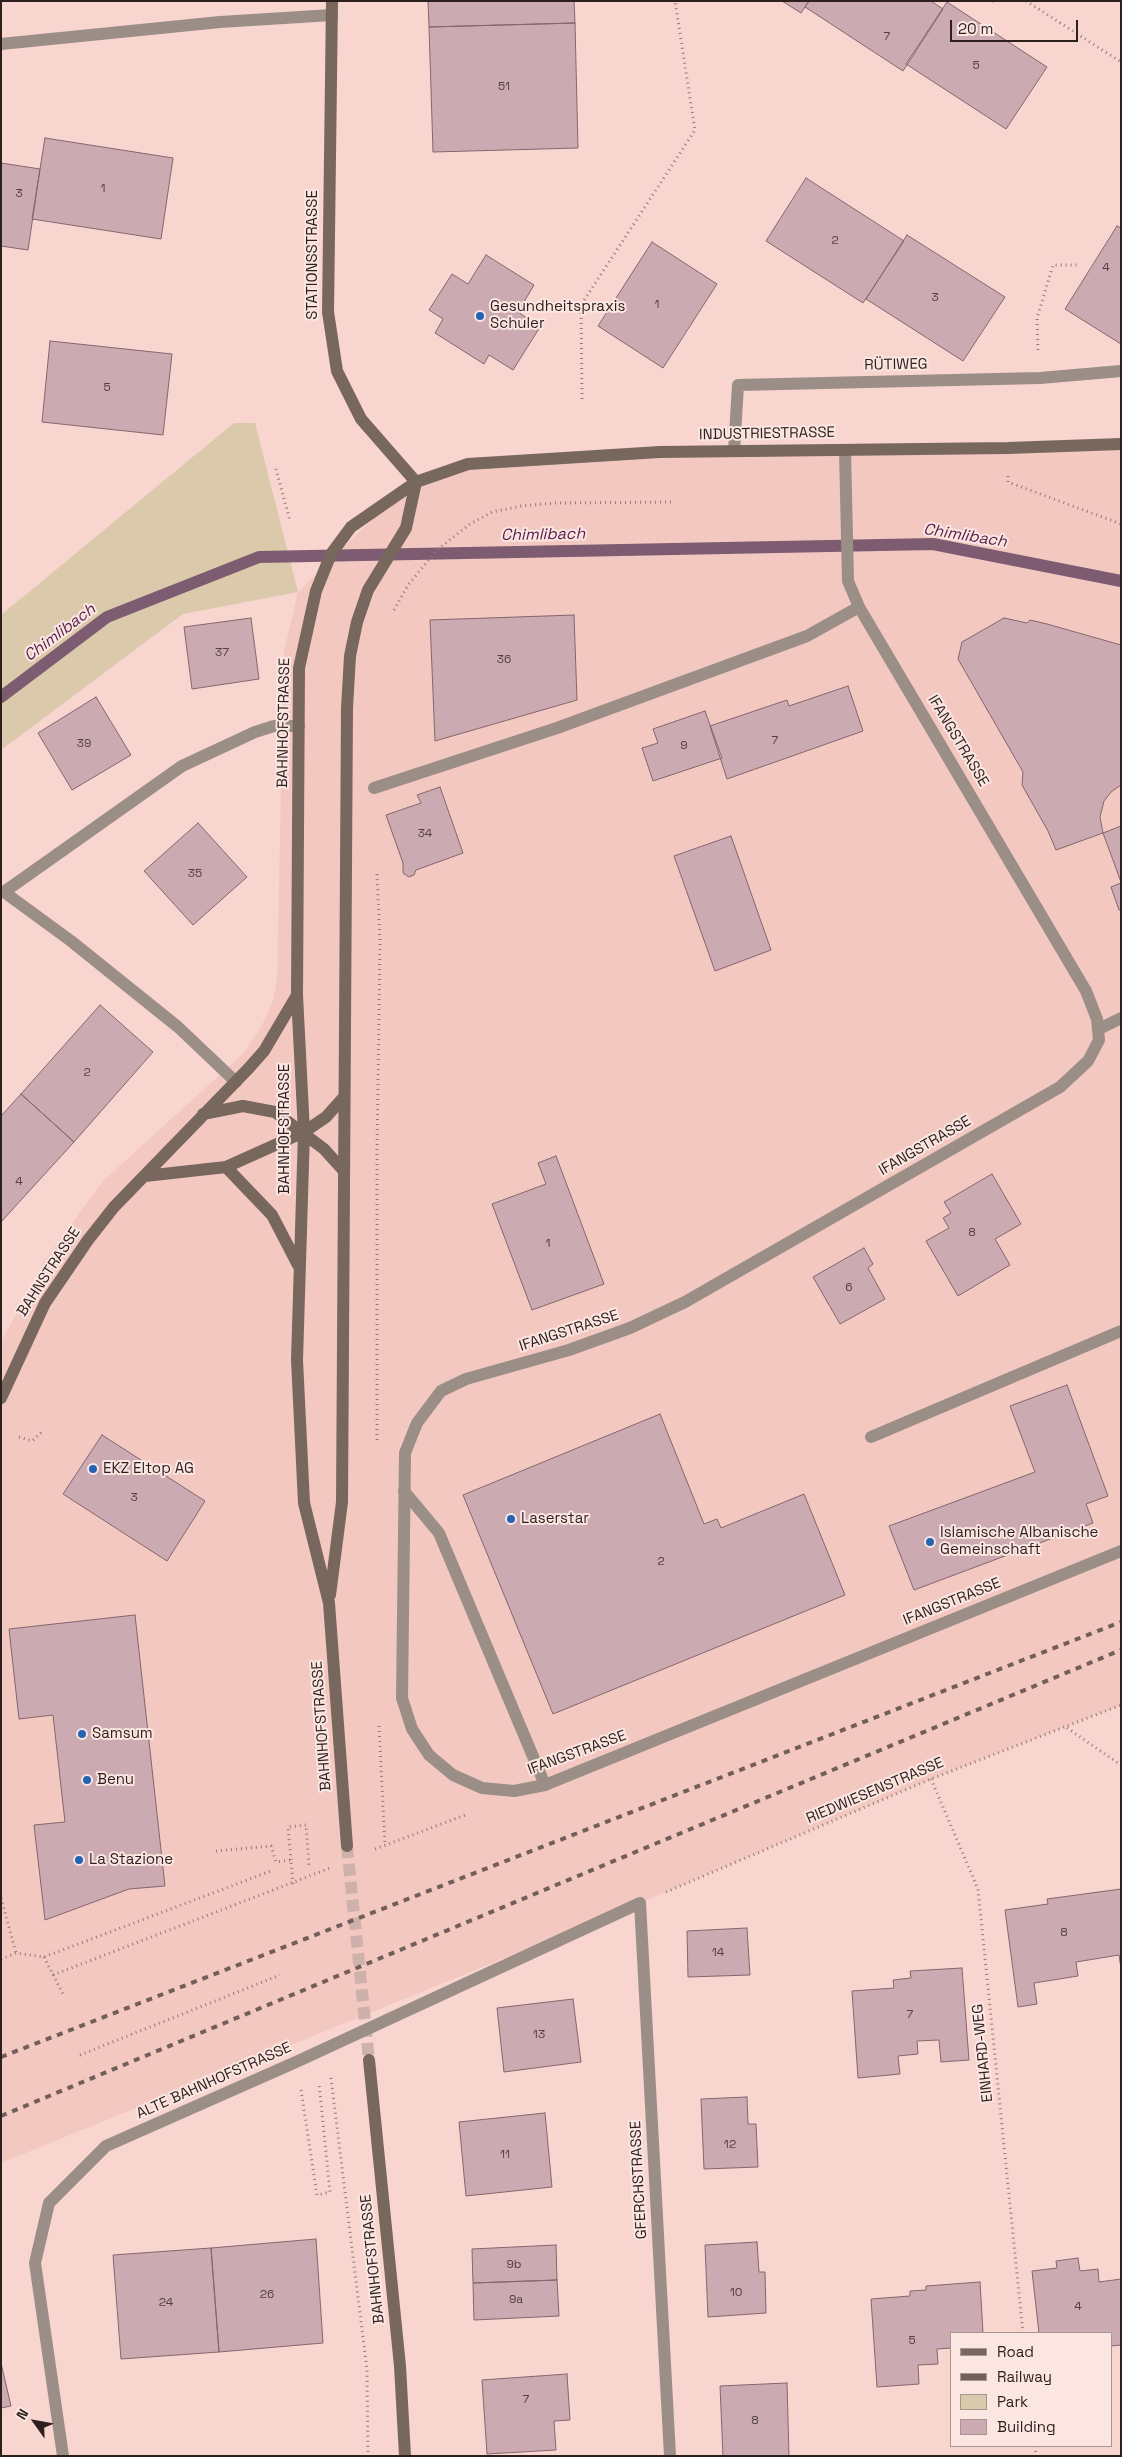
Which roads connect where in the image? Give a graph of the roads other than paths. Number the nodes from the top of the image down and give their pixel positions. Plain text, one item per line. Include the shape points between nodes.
1 (332, 1) edge
2 (332, 15) junction
3 (1, 44) edge
4 (1121, 371) edge
5 (1121, 444) edge
6 (844, 450) junction
7 (734, 451) junction
8 (416, 482) junction
9 (859, 607) junction
10 (299, 726) junction
11 (374, 788) dead end
12 (297, 995) junction
13 (1121, 1018) edge
14 (1098, 1029) junction
15 (236, 1082) junction
16 (344, 1097) junction
17 (203, 1114) junction
18 (304, 1132) junction
19 (226, 1168) junction
20 (344, 1171) junction
21 (145, 1176) junction
22 (298, 1265) junction
23 (1121, 1331) edge
24 (1, 1398) edge
25 (871, 1436) dead end
26 (404, 1491) junction
27 (1121, 1551) edge
28 (329, 1603) junction
29 (545, 1785) junction
30 (347, 1846) tunnel mouth
31 (640, 1903) joint
32 (369, 2060) tunnel mouth
33 (63, 2456) edge
34 (406, 2456) edge
35 (670, 2456) edge

1 - 2 main road, STATIONSSTRASSE
2 - 3 street via 220,22
2 - 8 main road, STATIONSSTRASSE via 328,312 337,371 361,419
4 - 7 street, RÜTIWEG via 1040,378 738,385
5 - 6 main road, INDUSTRIESTRASSE
6 - 7 main road, INDUSTRIESTRASSE
6 - 9 street, IFANGSTRASSE via 848,581
7 - 8 main road, INDUSTRIESTRASSE via 660,452 468,464
8 - 10 main road, BAHNHOFSTRASSE via 351,527 331,554 316,591 299,668
8 - 16 main road, BAHNHOFSTRASSE via 406,528 368,590 350,656
9 - 11 street via 807,636 557,728
9 - 14 street, IFANGSTRASSE via 1086,991
10 - 12 main road, BAHNHOFSTRASSE
10 - 15 street via 274,726 255,732 182,766 4,892 178,1027
12 - 15 main road, BAHNSTRASSE via 264,1051
12 - 18 main road, BAHNHOFSTRASSE
13 - 14 street
14 - 26 street, IFANGSTRASSE via 1099,1040 1088,1061 1060,1087 685,1302 630,1328 578,1347 466,1379 441,1391 416,1422 405,1453
15 - 17 main road, BAHNSTRASSE
16 - 18 main road via 326,1117
16 - 20 main road, BAHNHOFSTRASSE
17 - 18 main road via 243,1106 274,1112
17 - 21 main road, BAHNSTRASSE
18 - 19 main road
18 - 20 main road
18 - 22 main road, BAHNHOFSTRASSE
19 - 21 main road
19 - 22 main road via 272,1215
20 - 28 main road, BAHNHOFSTRASSE via 342,1502
21 - 24 main road, BAHNSTRASSE via 88,1240 45,1303
22 - 28 main road, BAHNHOFSTRASSE via 297,1360 304,1503
23 - 25 street
26 - 29 street via 439,1533
26 - 29 street, IFANGSTRASSE via 402,1698 412,1729 429,1755 453,1775 482,1788 514,1791
27 - 29 street, IFANGSTRASSE
28 - 30 main road, BAHNHOFSTRASSE
31 - 33 street, ALTE BAHNHOFSTRASSE via 106,2146 49,2203 35,2262
31 - 35 street, GFERCHSTRASSE
32 - 34 main road, BAHNHOFSTRASSE

